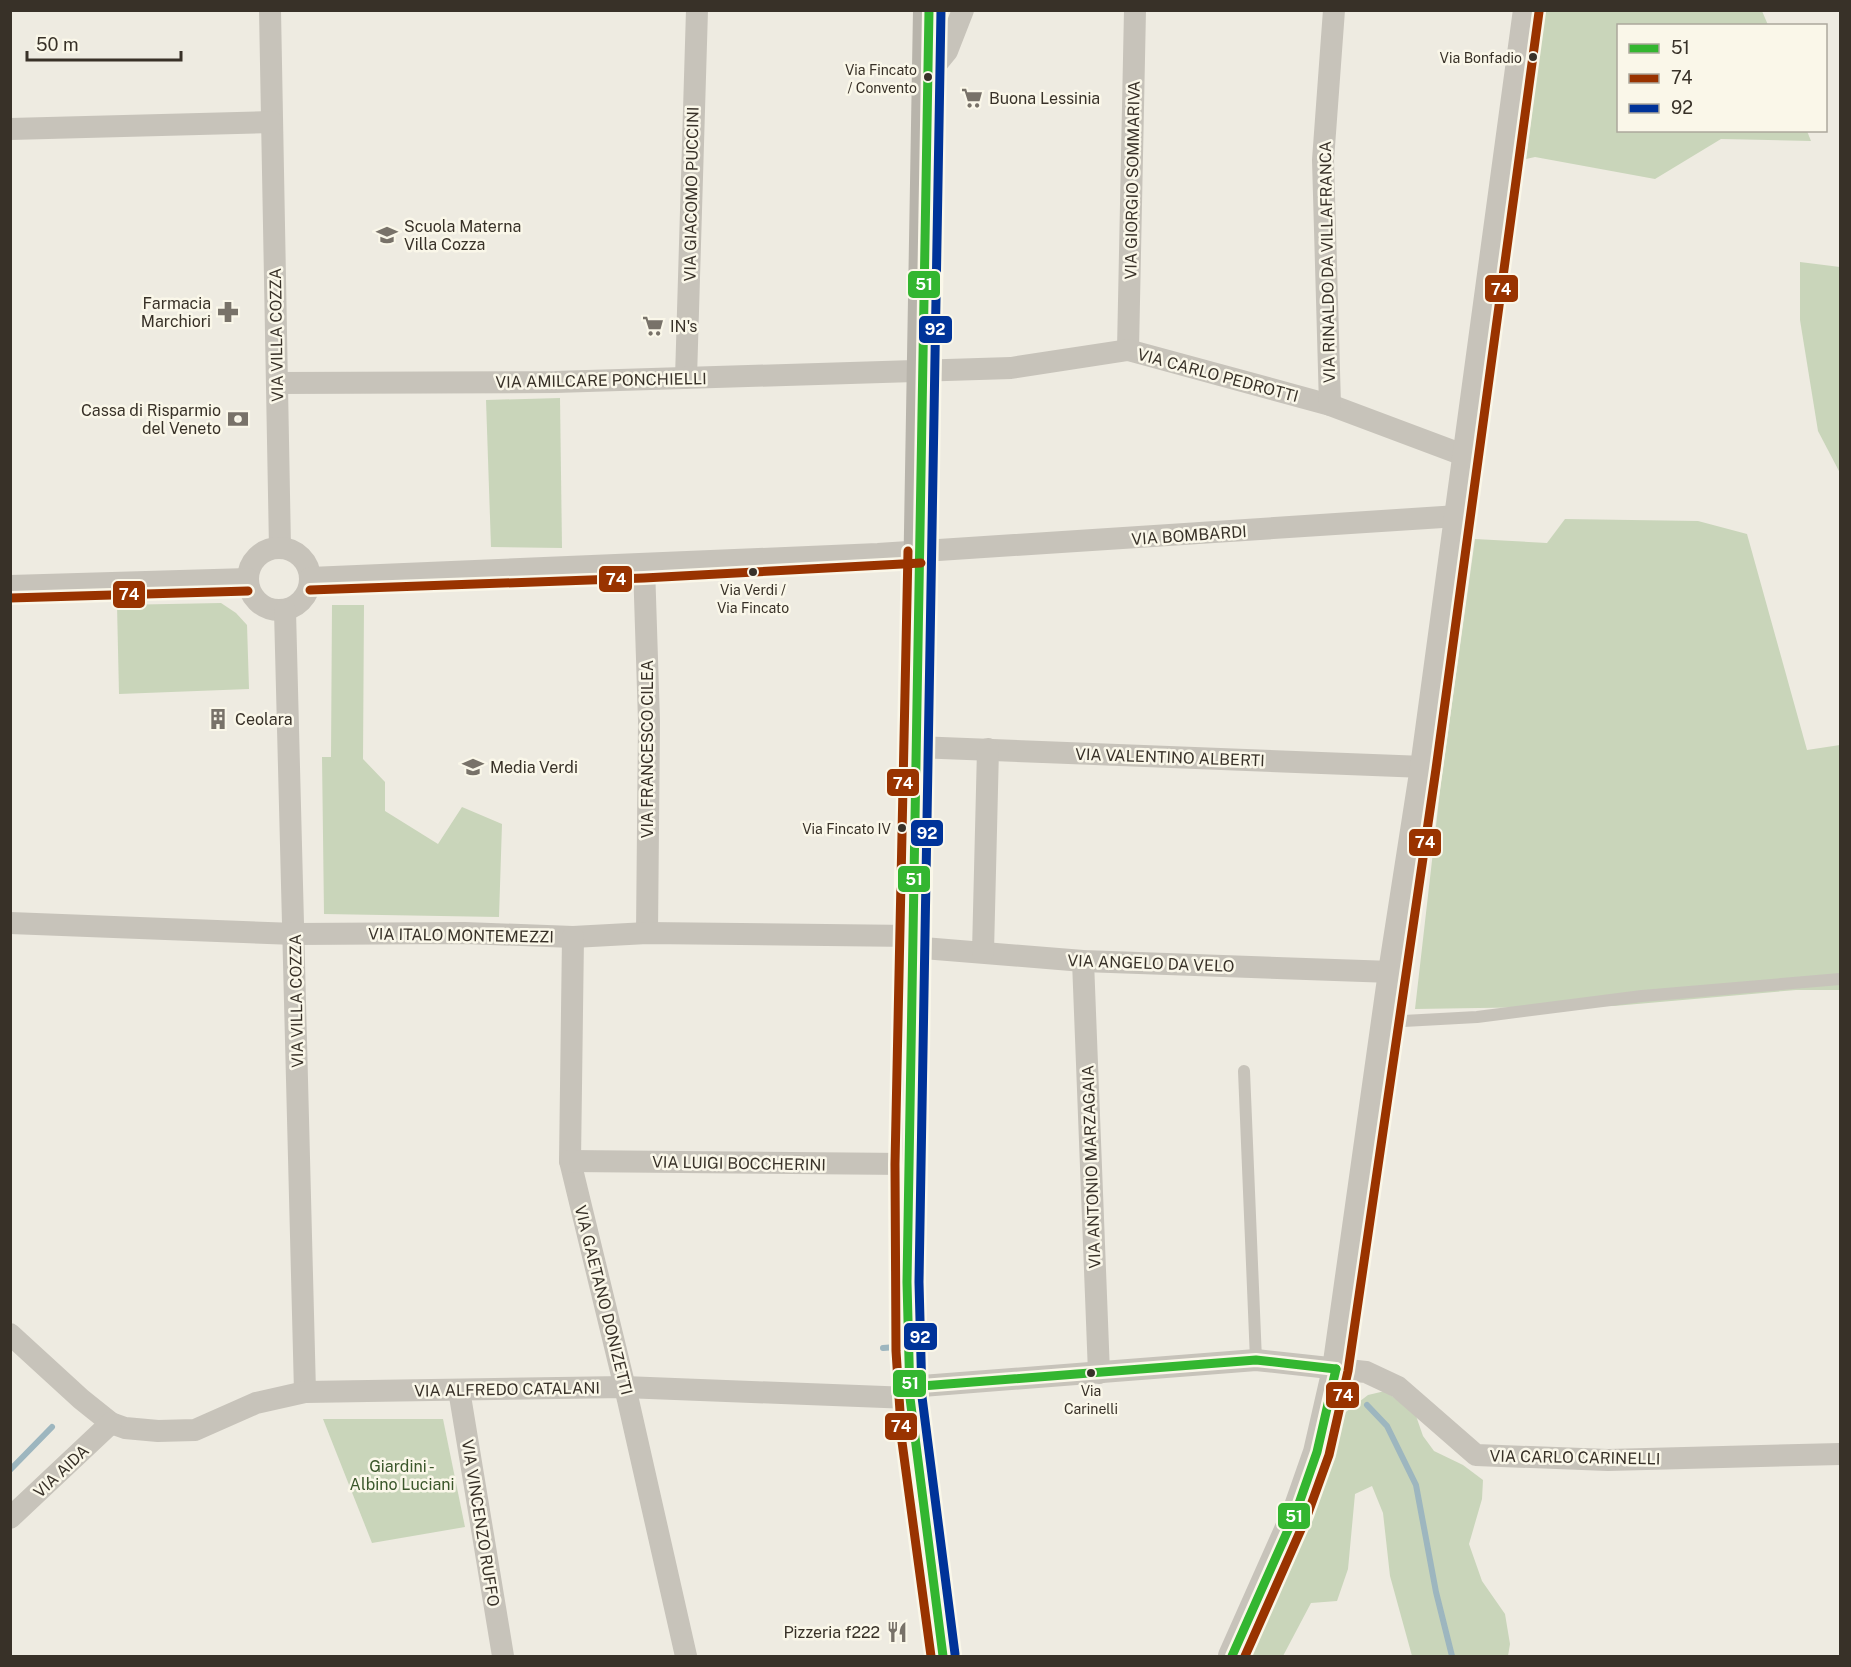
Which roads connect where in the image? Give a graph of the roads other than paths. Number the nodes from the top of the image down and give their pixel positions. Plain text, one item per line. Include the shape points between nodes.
1 (270, 10) edge
2 (697, 10) edge
3 (929, 10) edge
4 (963, 10) edge
5 (1135, 10) edge
6 (1334, 10) edge
7 (1527, 10) edge
8 (929, 73) junction
9 (272, 122) junction
10 (10, 129) edge
11 (1128, 350) junction
12 (925, 371) junction
13 (686, 378) junction
14 (277, 383) junction
15 (1330, 405) junction
16 (1466, 456) junction
17 (1458, 516) junction
18 (280, 548) junction
19 (921, 551) junction
20 (644, 566) junction
21 (310, 578) junction
22 (248, 579) junction
23 (10, 586) edge
24 (285, 610) junction
25 (916, 747) junction
26 (988, 749) junction
27 (1424, 767) junction
28 (10, 923) edge
29 (647, 933) junction
30 (295, 934) junction
31 (573, 938) junction
32 (911, 941) junction
33 (983, 952) junction
34 (1083, 961) junction
35 (1392, 972) junction
36 (1840, 979) edge
37 (1384, 1022) junction
38 (1244, 1071) dead end
39 (570, 1161) junction
40 (907, 1164) junction
41 (10, 1334) edge
42 (1256, 1360) junction
43 (1336, 1369) junction
44 (1099, 1373) junction
45 (624, 1387) junction
46 (459, 1390) junction
47 (305, 1392) junction
48 (910, 1392) junction
49 (111, 1423) junction
50 (1840, 1454) edge
51 (10, 1518) edge
52 (503, 1656) edge
53 (686, 1656) edge
54 (943, 1656) edge
55 (1232, 1656) edge

1 - 9 street, VIA VILLA COZZA
2 - 13 street, VIA GIACOMO PUCCINI
3 - 8 main road
4 - 8 street via 947,51
5 - 11 street, VIA GIORGIO SOMMARIVA
6 - 15 street, VIA RINALDO DA VILLAFRANCA via 1323,160
7 - 16 street
8 - 12 main road
9 - 10 street
9 - 14 street, VIA VILLA COZZA
11 - 12 street, VIA CARLO PEDROTTI via 1011,368
11 - 15 street, VIA CARLO PEDROTTI
12 - 13 street, VIA AMILCARE PONCHIELLI
12 - 19 main road
13 - 14 street, VIA AMILCARE PONCHIELLI
14 - 18 street, VIA VILLA COZZA
15 - 16 street, VIA CARLO PEDROTTI
16 - 17 street
17 - 19 street, VIA BOMBARDI
17 - 27 street
18 - 21 street via 297,554 309,569
18 - 22 street via 257,557
19 - 20 street, VIA BOMBARDI
19 - 25 main road
20 - 21 street, VIA BOMBARDI
20 - 29 street, VIA FRANCESCO CILEA via 649,721
21 - 24 street via 304,599
22 - 23 street
22 - 24 street via 249,590 263,607
24 - 30 street, VIA VILLA COZZA
25 - 26 street, VIA VALENTINO ALBERTI
25 - 32 main road
26 - 27 street, VIA VALENTINO ALBERTI
26 - 33 street
27 - 35 street
28 - 30 street, VIA ITALO MONTEMEZZI
29 - 31 street, VIA ITALO MONTEMEZZI
29 - 32 street, VIA ITALO MONTEMEZZI
30 - 31 street, VIA ITALO MONTEMEZZI via 465,933
30 - 47 street, VIA VILLA COZZA
31 - 39 street, VIA GAETANO DONIZETTI
32 - 33 street, VIA ANGELO DA VELO
32 - 40 main road
33 - 34 street, VIA ANGELO DA VELO
34 - 35 street, VIA ANGELO DA VELO
34 - 44 street, VIA ANTONIO MARZAGAIA
35 - 37 street
36 - 37 lane via 1642,996 1477,1017
37 - 43 street
38 - 42 lane
39 - 40 street, VIA LUIGI BOCCHERINI
39 - 45 street, VIA GAETANO DONIZETTI
40 - 48 main road
41 - 49 street
42 - 43 street, VIA CARLO CARINELLI
42 - 44 street, VIA CARLO CARINELLI
43 - 50 street, VIA CARLO CARINELLI via 1366,1372 1398,1387 1476,1455 1608,1460
43 - 55 street via 1317,1452 1296,1512
44 - 48 street, VIA CARLO CARINELLI
45 - 46 street, VIA ALFREDO CATALANI
45 - 48 street, VIA ALFREDO CATALANI
45 - 53 street, VIA GAETANO DONIZETTI
46 - 47 street, VIA ALFREDO CATALANI
46 - 52 street, VIA VINCENZO RUFFO
47 - 49 street, VIA ALFREDO CATALANI via 256,1403 195,1430 158,1431
48 - 54 main road
49 - 51 street, VIA AIDA

